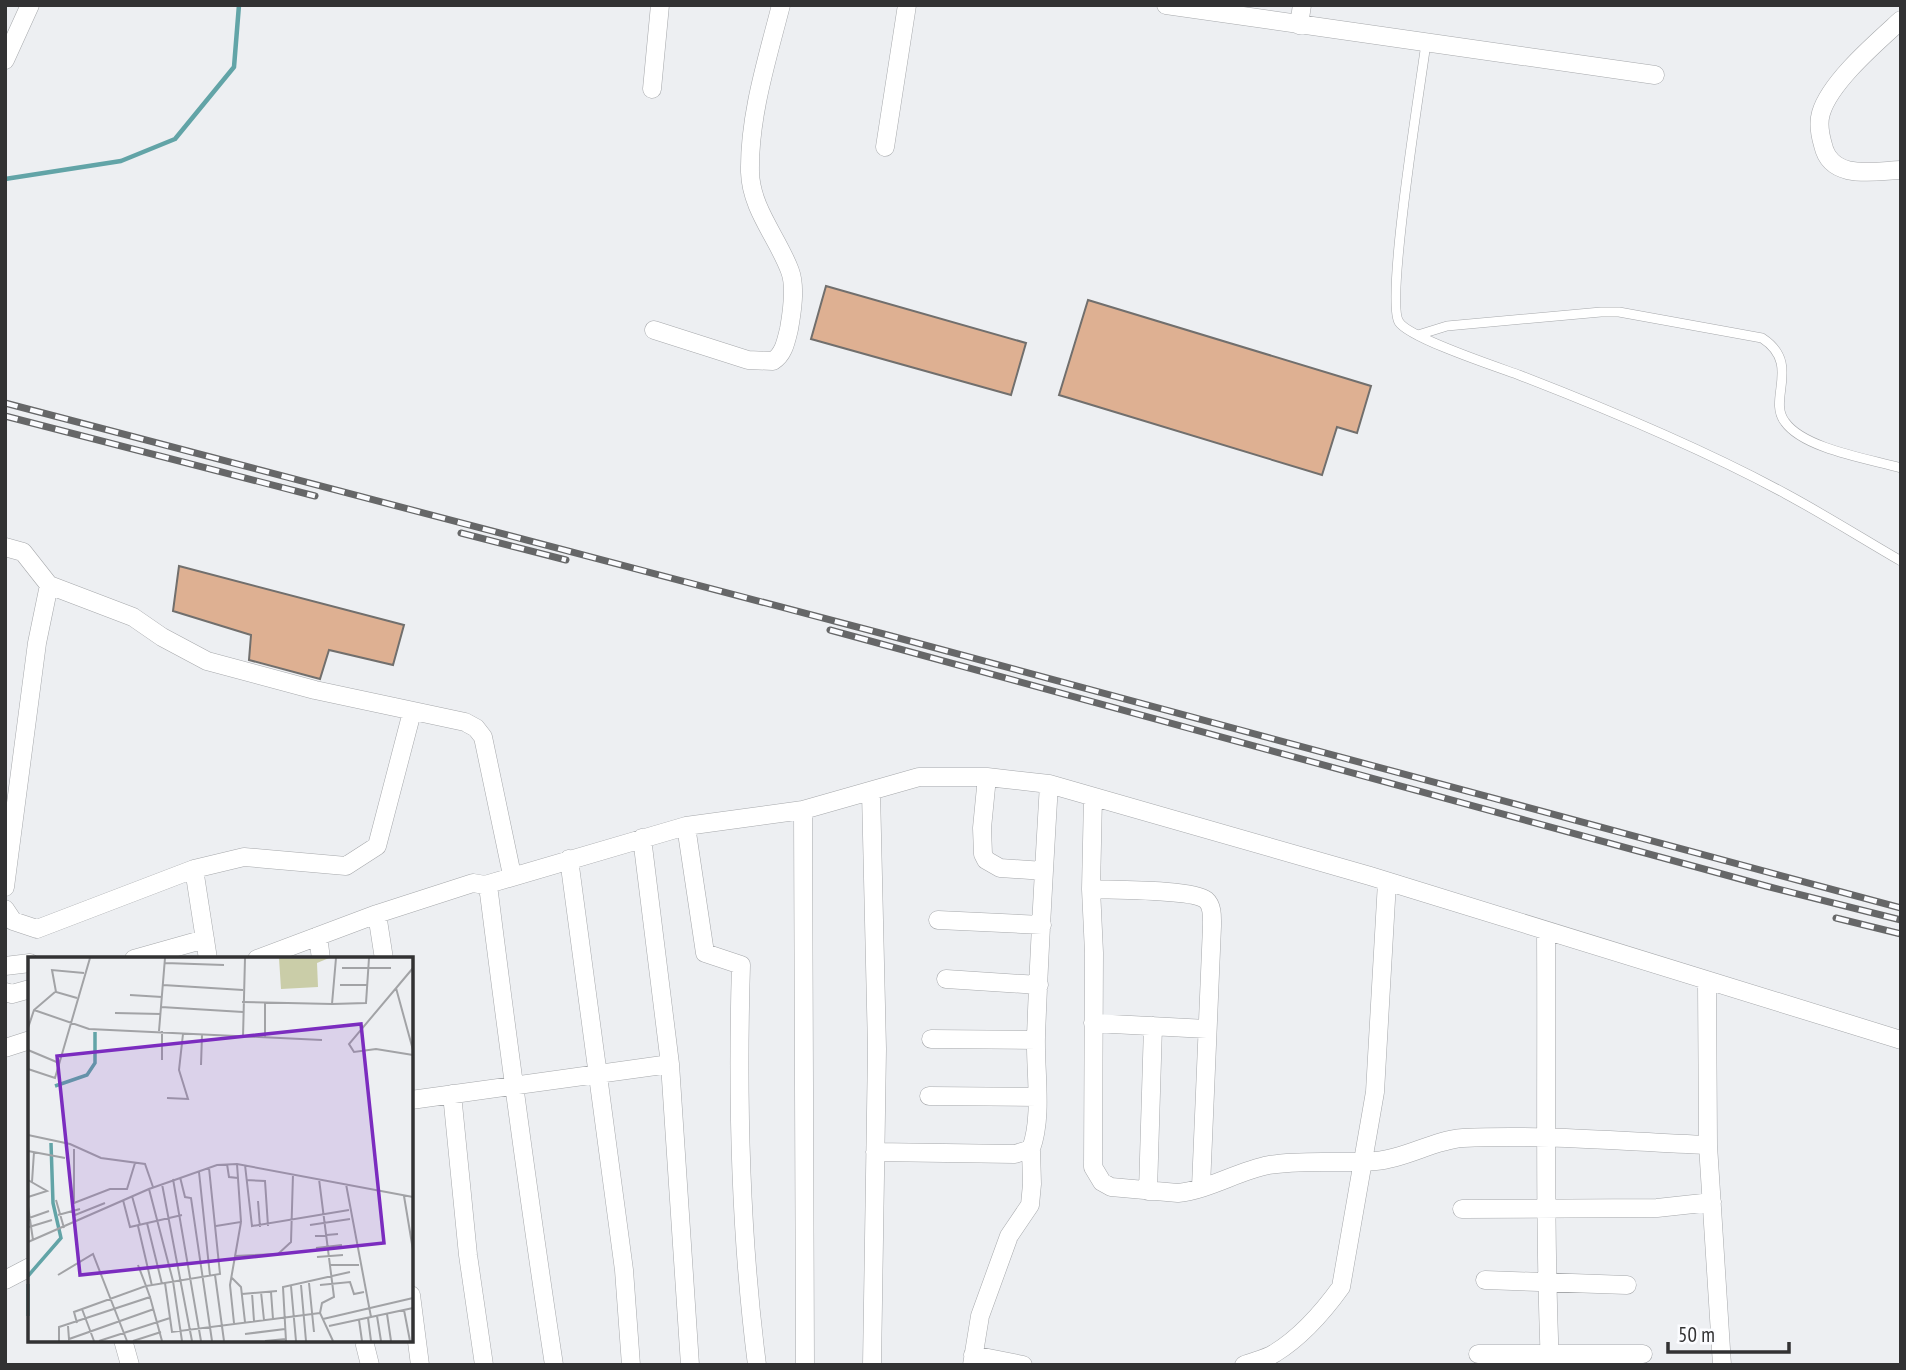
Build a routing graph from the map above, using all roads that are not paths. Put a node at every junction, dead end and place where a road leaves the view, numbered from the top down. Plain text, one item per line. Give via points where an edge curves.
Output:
1 (30, 5) edge
2 (660, 5) edge
3 (781, 5) edge
4 (906, 5) edge
5 (1166, 5) edge
6 (1302, 5) edge
7 (1901, 20) edge
8 (1299, 25) junction
9 (1426, 43) junction
10 (7, 50) edge
11 (1655, 75) dead end
12 (652, 89) dead end
13 (885, 147) dead end
14 (1901, 170) edge
15 (654, 330) dead end
16 (1418, 335) junction
17 (1901, 468) edge
18 (5, 547) edge
19 (1901, 561) edge
20 (50, 585) junction
21 (412, 712) junction
22 (987, 777) junction
23 (1049, 784) junction
24 (871, 792) junction
25 (1093, 797) junction
26 (803, 810) junction
27 (686, 825) junction
28 (642, 838) junction
29 (569, 859) junction
30 (194, 869) junction
31 (1044, 871) junction
32 (512, 875) junction
33 (1387, 882) junction
34 (485, 885) junction
35 (5, 887) edge
36 (1091, 889) junction
37 (5, 909) edge
38 (377, 914) junction
39 (938, 920) dead end
40 (1042, 925) junction
41 (1546, 931) junction
42 (318, 936) junction
43 (205, 939) junction
44 (141, 957) edge
45 (208, 957) edge
46 (262, 957) edge
47 (321, 957) edge
48 (384, 957) edge
49 (28, 963) edge
50 (5, 966) edge
51 (947, 979) dead end
52 (1707, 981) junction
53 (1038, 985) junction
54 (28, 990) edge
55 (5, 992) edge
56 (1093, 1023) junction
57 (1153, 1026) junction
58 (1207, 1029) junction
59 (931, 1039) dead end
60 (1036, 1040) junction
61 (1901, 1040) edge
62 (28, 1041) edge
63 (5, 1048) edge
64 (670, 1065) junction
65 (599, 1074) junction
66 (513, 1086) junction
67 (452, 1094) junction
68 (929, 1096) dead end
69 (1037, 1097) junction
70 (413, 1100) edge
71 (1548, 1139) junction
72 (1708, 1144) junction
73 (1031, 1149) junction
74 (875, 1152) junction
75 (1363, 1162) junction
76 (1201, 1187) junction
77 (1148, 1191) junction
78 (1712, 1202) junction
79 (1462, 1209) dead end
80 (1545, 1209) junction
81 (28, 1268) edge
82 (1485, 1280) dead end
83 (6, 1283) edge
84 (1546, 1283) junction
85 (1627, 1285) dead end
86 (413, 1311) edge
87 (124, 1342) edge
88 (365, 1345) dead end
89 (1478, 1354) dead end
90 (1643, 1354) dead end
91 (972, 1360) edge
92 (1550, 1360) edge
93 (130, 1365) edge
94 (370, 1365) edge
95 (420, 1365) edge
96 (484, 1365) edge
97 (554, 1365) edge
98 (631, 1365) edge
99 (690, 1365) edge
100 (757, 1365) edge
101 (805, 1365) edge
102 (872, 1365) edge
103 (1024, 1365) edge
104 (1244, 1365) edge
105 (1722, 1365) edge

1 - 10 street
2 - 12 street
3 - 15 street via 754,121 751,180 791,272 792,312 783,351 773,361 748,360
4 - 13 street
5 - 8 street
6 - 8 street
7 - 14 street via 1828,97 1820,115 1824,151 1841,169
8 - 9 street
9 - 11 street
9 - 16 lane via 1395,296 1397,319
16 - 17 lane via 1447,326 1619,312 1762,338 1780,355 1783,421 1824,446
16 - 19 lane via 1693,449 1785,494
18 - 20 street via 23,552
20 - 21 street via 133,617 207,661
20 - 35 street via 37,643
21 - 30 street via 377,846 346,866 244,857
21 - 32 street via 465,722 483,737
22 - 23 street
22 - 24 street via 919,777
22 - 31 street via 982,828 986,860 1000,868
23 - 25 street
23 - 31 street
24 - 26 street
24 - 74 street
25 - 33 street
25 - 36 street
26 - 27 street
26 - 101 street
27 - 28 street
27 - 100 street via 705,953 741,965 738,1071
28 - 29 street
28 - 64 street
29 - 32 street
29 - 65 street
30 - 37 street via 37,929 13,921
30 - 43 street
31 - 40 street
32 - 34 street
33 - 41 street
33 - 75 street via 1375,1092
34 - 38 street via 473,883
34 - 66 street
36 - 56 street
36 - 58 street via 1187,894 1206,900 1212,916
38 - 42 street
38 - 48 street
39 - 40 street
40 - 53 street
41 - 52 street
41 - 71 street
42 - 46 street
42 - 47 street
43 - 44 street
43 - 45 street
49 - 50 street
51 - 53 street
52 - 61 street
52 - 72 street
53 - 60 street
54 - 55 street
56 - 57 street
56 - 77 street via 1093,1167 1101,1182 1111,1187
57 - 58 street
57 - 77 street
58 - 76 street
59 - 60 street
60 - 69 street
62 - 63 street
64 - 65 street
64 - 99 street
65 - 66 street
65 - 98 street
66 - 67 street
66 - 97 street
67 - 70 street
67 - 96 street
68 - 69 street
69 - 73 street
71 - 72 street
71 - 75 street via 1462,1138 1395,1159
71 - 80 street
72 - 78 street
73 - 74 street via 1014,1154
73 - 91 street via 1030,1205 1009,1236 980,1316
74 - 102 street
75 - 76 street via 1268,1165
75 - 104 street via 1341,1287 1301,1333 1273,1354
76 - 77 street via 1178,1193
78 - 80 street via 1657,1208
78 - 105 street
79 - 80 street
80 - 84 street
81 - 83 street
82 - 84 street
84 - 85 street
84 - 92 street
86 - 95 street
87 - 93 street
88 - 94 street
89 - 92 street
90 - 92 street
91 - 103 street

